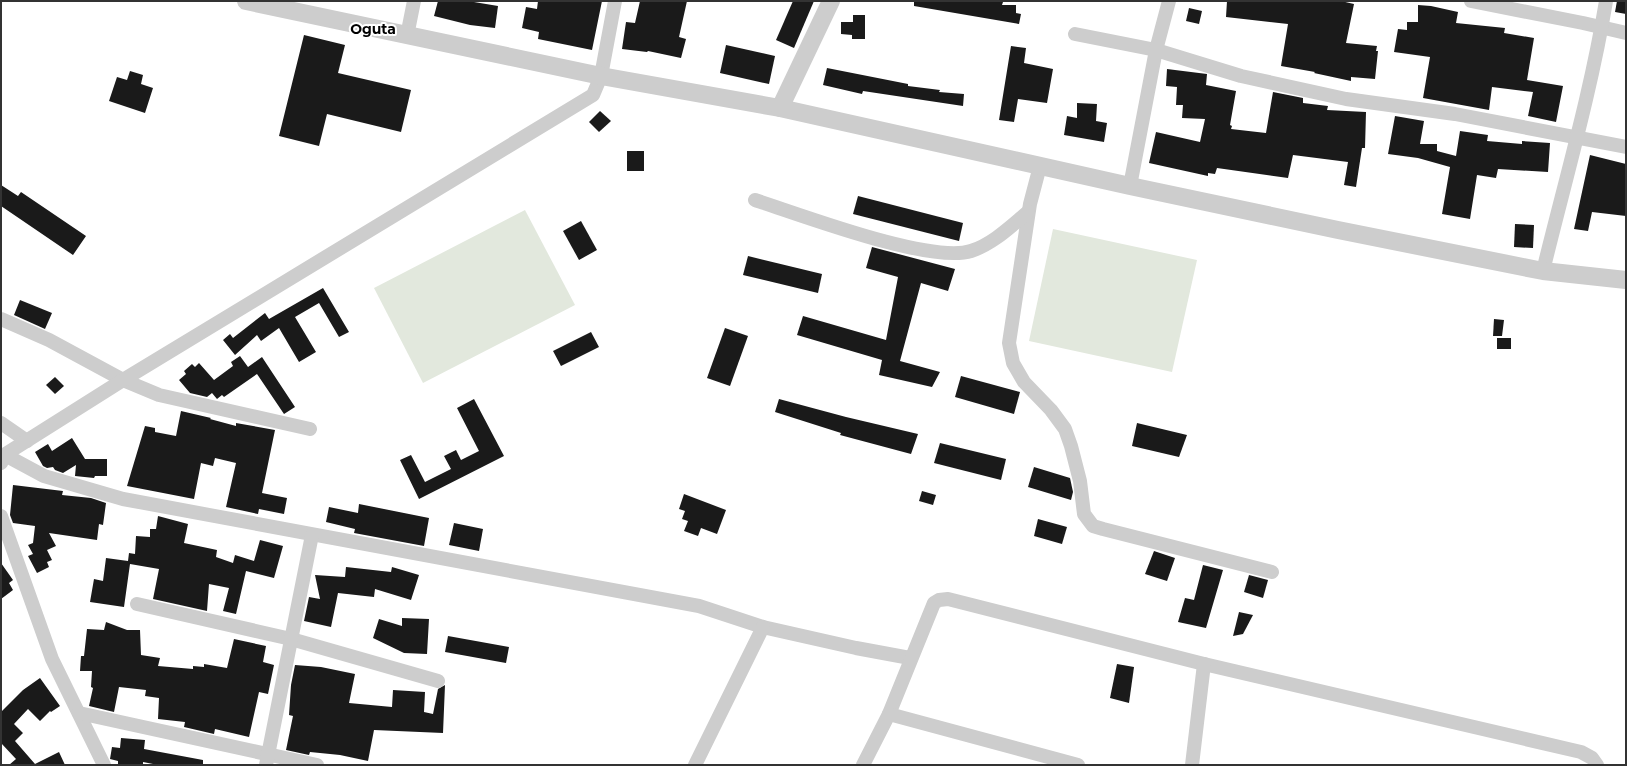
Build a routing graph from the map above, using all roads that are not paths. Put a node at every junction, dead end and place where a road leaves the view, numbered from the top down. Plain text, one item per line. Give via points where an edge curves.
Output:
1 (246, 1) edge
2 (414, 1) edge
3 (615, 1) edge
4 (831, 1) edge
5 (1169, 1) edge
6 (1471, 1) edge
7 (1606, 1) edge
8 (1601, 28) junction
9 (1626, 33) edge
10 (1075, 34) dead end
11 (407, 36) junction
12 (1156, 50) junction
13 (600, 76) junction
14 (780, 108) junction
15 (1576, 138) junction
16 (1626, 148) edge
17 (1040, 166) junction
18 (1130, 186) junction
19 (755, 200) dead end
20 (1028, 212) junction
21 (1543, 271) junction
22 (1626, 280) edge
23 (1, 319) edge
24 (124, 380) junction
25 (1, 423) edge
26 (310, 429) dead end
27 (27, 441) junction
28 (2, 458) edge
29 (1, 516) edge
30 (312, 535) junction
31 (1272, 572) dead end
32 (137, 604) dead end
33 (763, 627) junction
34 (291, 639) junction
35 (910, 658) junction
36 (1204, 664) junction
37 (438, 682) dead end
38 (79, 713) junction
39 (889, 714) junction
40 (267, 760) edge
41 (104, 765) edge
42 (317, 765) edge
43 (695, 765) edge
44 (863, 765) edge
45 (1078, 765) edge
46 (1192, 765) edge
47 (1596, 765) edge

1 - 11 street
2 - 11 street
3 - 13 street
4 - 14 street
5 - 12 street
6 - 8 street
7 - 8 street
8 - 9 street
8 - 15 street
10 - 12 street
11 - 13 street
12 - 15 street via 1241,76 1346,99 1455,114
12 - 18 street
13 - 14 street
13 - 24 street via 593,95
14 - 17 street
15 - 16 street
15 - 21 street
17 - 18 street
17 - 20 street
18 - 21 street
19 - 20 street via 876,238 948,254 970,251 998,237
20 - 31 street via 1008,343 1013,363 1024,382 1065,429 1080,481 1084,514 1088,520 1093,526 1103,529
21 - 22 street
23 - 24 street via 50,340
24 - 26 street via 159,395
24 - 27 street
25 - 27 street
27 - 28 street
28 - 30 street via 44,476 123,500
29 - 38 street via 52,659
30 - 33 street via 699,606
30 - 34 street
32 - 34 street
33 - 35 street
33 - 43 street
34 - 37 street
34 - 40 street
35 - 36 street via 934,603 948,599
35 - 39 street
36 - 46 street
36 - 47 street via 1581,752 1592,758
38 - 40 street
38 - 41 street
39 - 44 street
39 - 45 street
40 - 42 street

